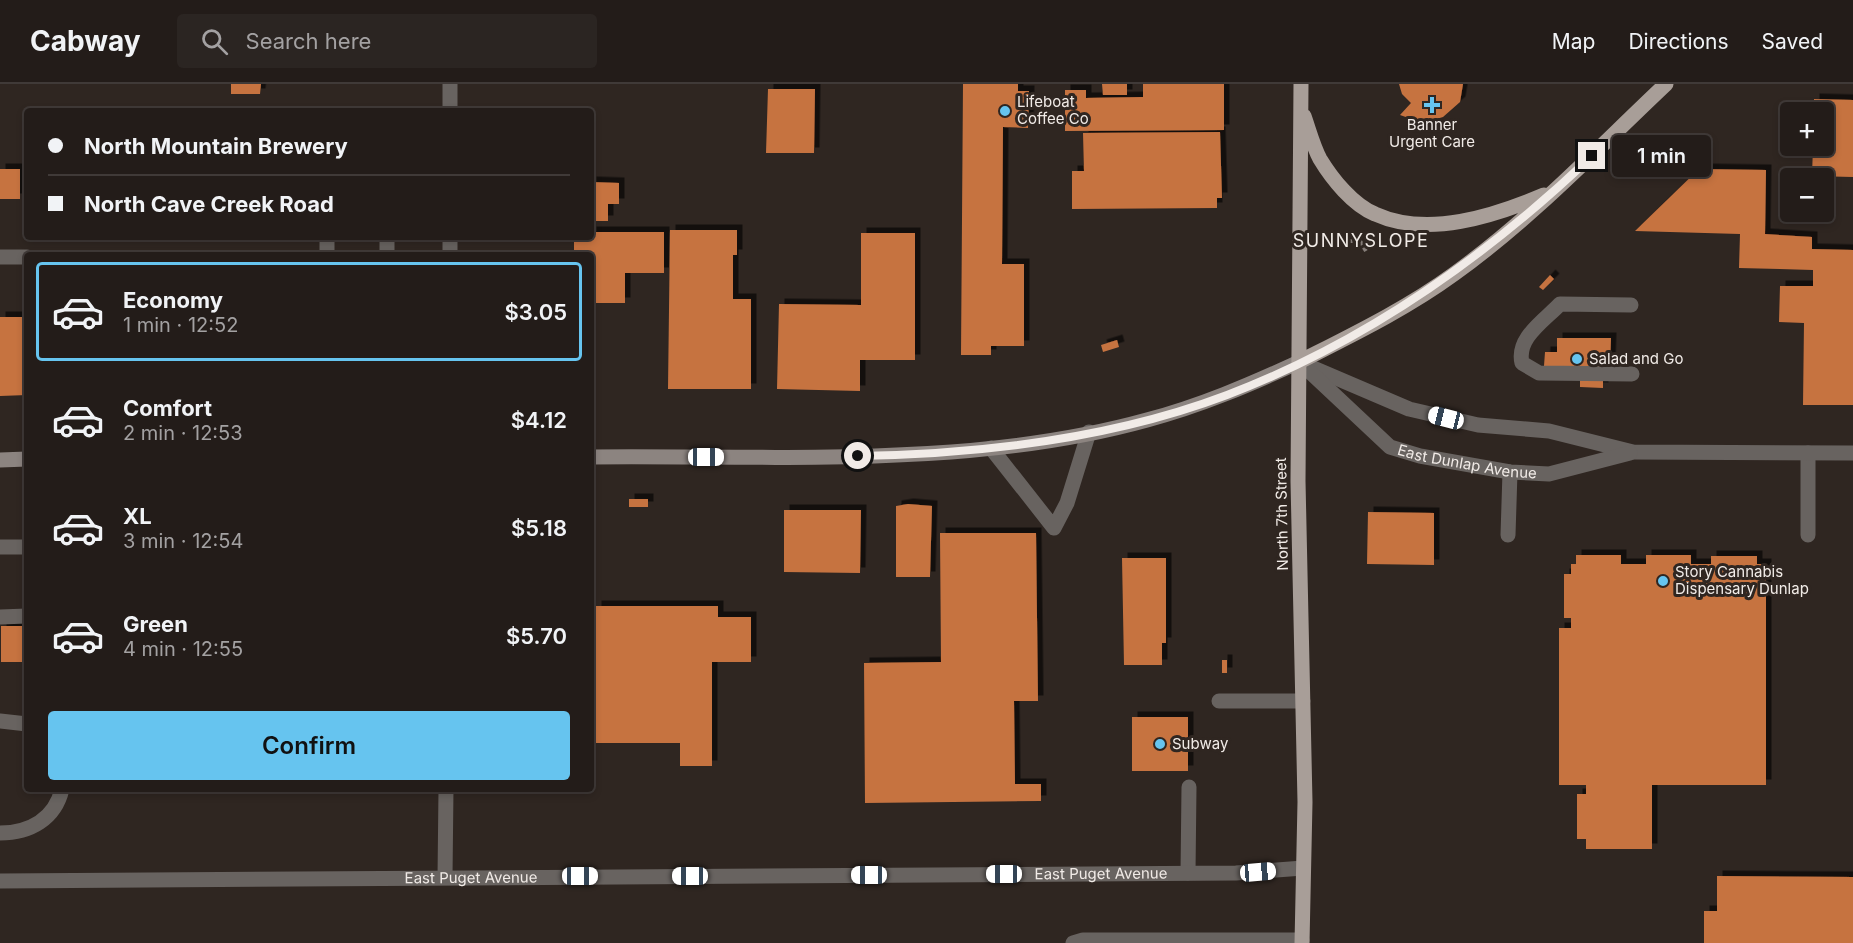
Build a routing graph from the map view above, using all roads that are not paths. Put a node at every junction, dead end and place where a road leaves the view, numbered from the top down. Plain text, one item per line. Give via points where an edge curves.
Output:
1 (450, 84) edge
2 (1301, 84) edge
3 (1666, 84) edge
4 (1300, 105) junction
5 (450, 108) edge
6 (1558, 189) junction
7 (0, 257) edge
8 (24, 257) edge
9 (1631, 305) dead end
10 (1299, 362) junction
11 (1632, 374) dead end
12 (1089, 432) junction
13 (991, 448) junction
14 (1633, 452) junction
15 (1808, 453) junction
16 (1853, 453) edge
17 (594, 458) edge
18 (0, 459) edge
19 (24, 459) edge
20 (1510, 472) junction
21 (1508, 536) dead end
22 (1808, 536) dead end
23 (0, 547) edge
24 (24, 547) edge
25 (24, 616) edge
26 (0, 617) edge
27 (1219, 701) dead end
28 (1303, 701) junction
29 (0, 721) edge
30 (24, 724) edge
31 (1189, 787) dead end
32 (61, 792) edge
33 (446, 792) edge
34 (0, 833) edge
35 (1303, 868) junction
36 (1188, 873) junction
37 (445, 877) junction
38 (0, 881) edge
39 (1302, 942) edge
40 (1073, 943) edge

1 - 5 street
2 - 4 main road, North 7th Street
3 - 6 main road
4 - 6 main road via 1319,158 1343,190 1374,214 1410,224 1466,220 1512,209
4 - 10 main road, North 7th Street
6 - 10 main road via 1454,274 1394,313
7 - 8 street
9 - 11 street via 1560,304 1526,338 1520,355 1522,363 1539,373
10 - 12 main road via 1227,395 1146,421
10 - 14 street, East Dunlap Avenue via 1409,409 1478,425 1549,431
10 - 20 street, East Dunlap Avenue via 1390,447 1453,464
10 - 28 main road, North 7th Street
12 - 13 main road
12 - 13 street via 1067,503 1054,528
13 - 17 main road via 881,455
14 - 15 street, East Dunlap Avenue
14 - 20 street, East Dunlap Avenue via 1548,474
15 - 16 street, East Dunlap Avenue
15 - 22 street
18 - 19 main road
20 - 21 street
23 - 24 street
25 - 26 street
27 - 28 street
28 - 35 main road, North 7th Street
29 - 30 street
31 - 36 street
32 - 34 street via 58,806 34,828
33 - 37 street
35 - 36 street, East Puget Avenue
35 - 39 main road, North 7th Street
36 - 37 street, East Puget Avenue
37 - 38 street, East Puget Avenue
39 - 40 street via 1083,939

